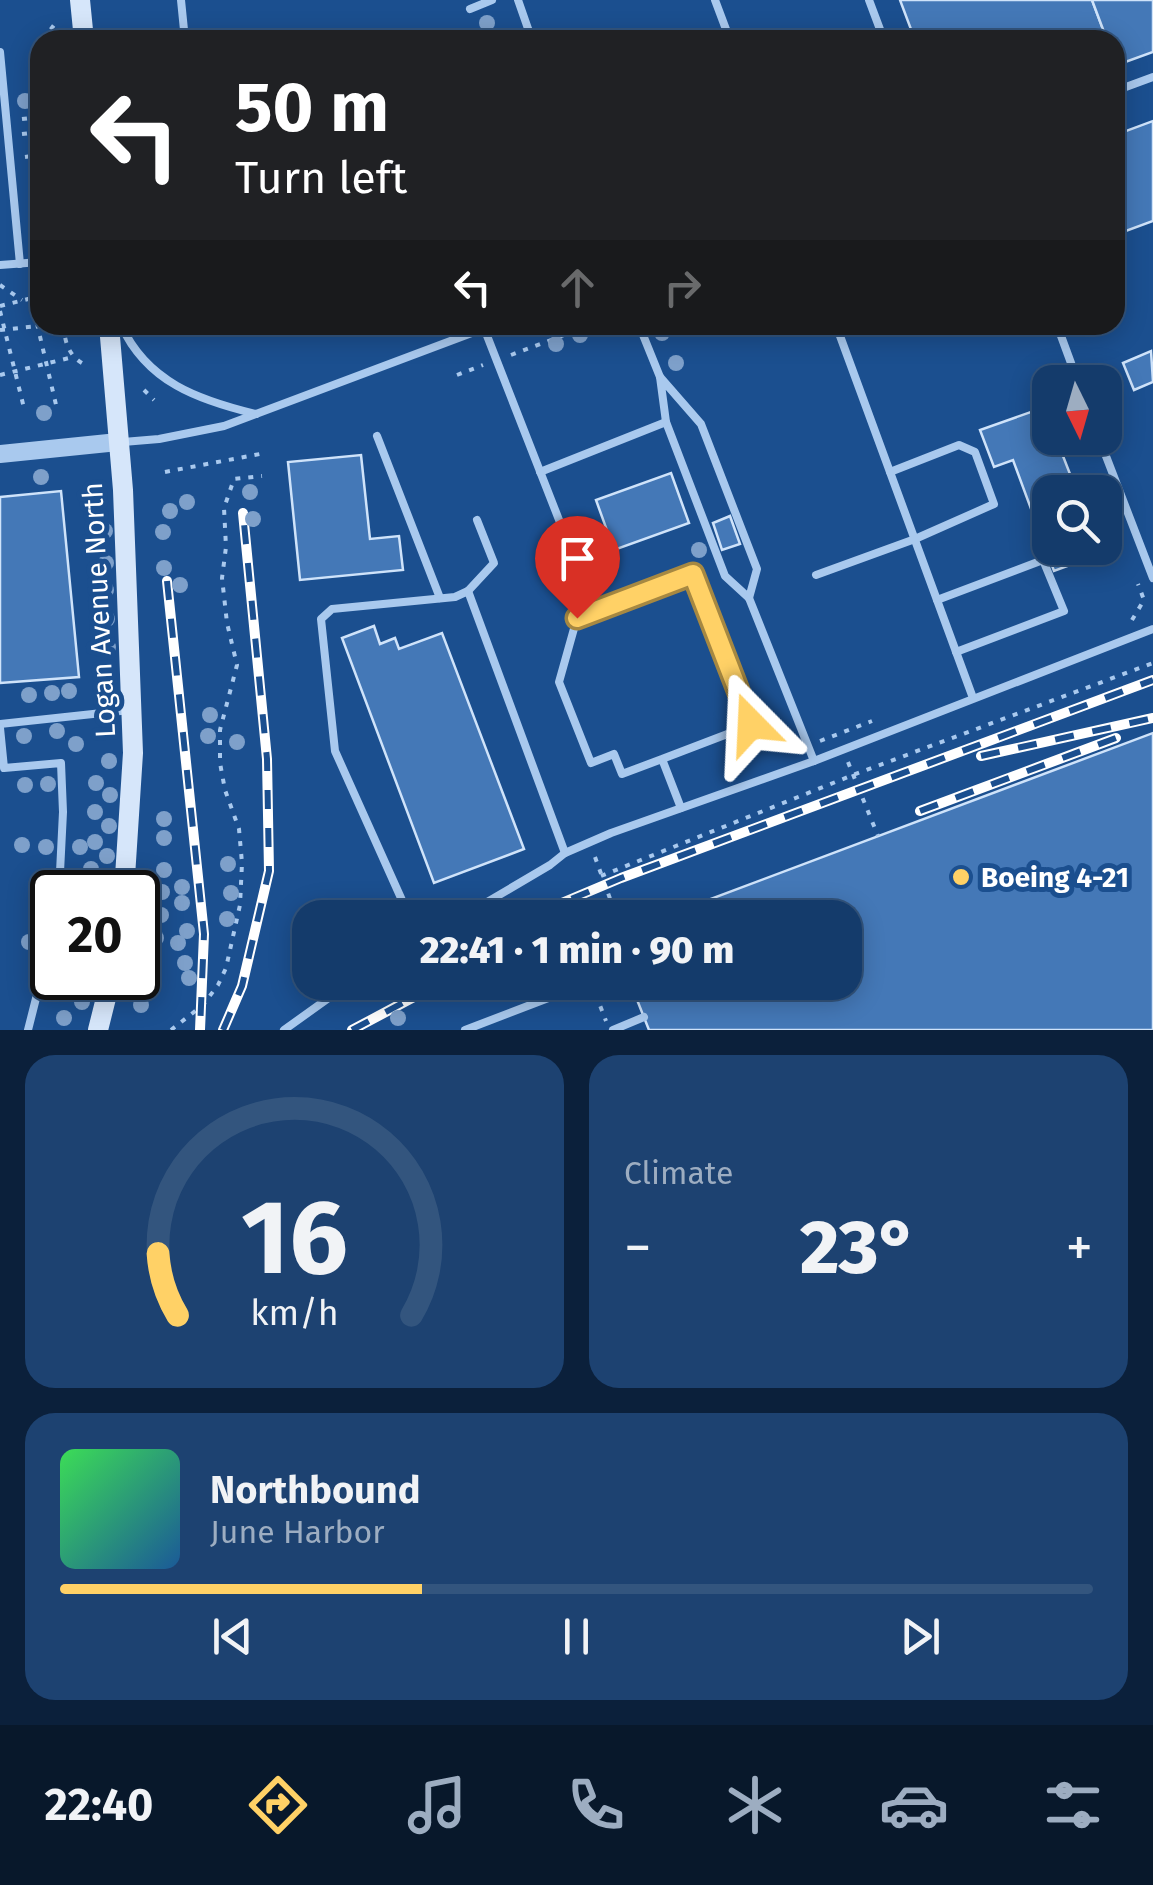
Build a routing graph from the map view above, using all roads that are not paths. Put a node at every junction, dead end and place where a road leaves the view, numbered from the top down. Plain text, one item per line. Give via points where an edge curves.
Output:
1 (80, 0) edge
2 (181, 0) edge
3 (492, 0) edge
4 (518, 0) edge
5 (715, 0) edge
6 (869, 0) edge
7 (470, 9) dead end
8 (83, 30) edge
9 (183, 30) edge
10 (528, 30) edge
11 (726, 30) edge
12 (880, 30) edge
13 (0, 52) edge
14 (1153, 77) edge
15 (1125, 87) edge
16 (2, 108) edge
17 (30, 263) edge
18 (20, 264) junction
19 (0, 265) edge
20 (110, 335) edge
21 (127, 335) edge
22 (467, 335) edge
23 (490, 335) edge
24 (643, 335) edge
25 (840, 335) edge
26 (1060, 335) edge
27 (1071, 365) edge
28 (660, 377) junction
29 (256, 414) junction
30 (666, 422) junction
31 (377, 436) dead end
32 (118, 442) junction
33 (0, 454) edge
34 (1106, 455) edge
35 (540, 472) junction
36 (890, 472) junction
37 (477, 520) dead end
38 (915, 538) junction
39 (579, 571) dead end
40 (816, 575) dead end
41 (1153, 578) edge
42 (468, 592) junction
43 (440, 598) junction
44 (749, 598) junction
45 (937, 600) junction
46 (1153, 630) edge
47 (956, 652) junction
48 (973, 698) junction
49 (132, 710) junction
50 (0, 726) edge
51 (662, 758) junction
52 (814, 761) junction
53 (682, 808) junction
54 (565, 852) junction
55 (59, 870) edge
56 (126, 870) edge
57 (402, 900) edge
58 (491, 900) edge
59 (36, 1000) edge
60 (106, 1000) edge
61 (326, 1000) edge
62 (543, 1000) edge
63 (644, 1018) dead end
64 (28, 1030) edge
65 (98, 1030) edge
66 (284, 1030) edge
67 (465, 1030) edge
68 (611, 1030) edge

1 - 8 main road
2 - 9 lane
3 - 7 lane
4 - 10 lane
5 - 11 lane
6 - 12 lane
13 - 16 lane
14 - 15 lane
16 - 18 lane
17 - 18 lane
18 - 19 lane
20 - 32 main road, Logan Avenue North
21 - 29 lane via 162,379 214,404
22 - 29 lane
23 - 35 lane
24 - 28 lane
25 - 36 lane
26 - 27 lane
28 - 30 lane
28 - 44 lane via 701,424 756,569
29 - 32 lane via 196,433
30 - 35 lane
30 - 44 lane via 725,576
31 - 43 lane
32 - 33 street
32 - 49 main road, Logan Avenue North
34 - 41 lane
35 - 39 lane
36 - 38 lane
36 - 38 lane via 959,445 975,452 994,500
37 - 42 lane via 494,563
38 - 40 lane
38 - 45 lane
42 - 43 lane
42 - 54 lane
43 - 57 lane via 332,609 322,619 335,752
44 - 52 lane
45 - 47 lane
45 - 47 lane via 1043,560 1064,611
46 - 48 lane
47 - 48 lane
48 - 52 lane
49 - 50 lane
49 - 56 main road, Logan Avenue North
50 - 55 lane via 4,768 61,764
51 - 51 lane via 622,774 614,754 590,763 559,682 577,618 693,574 751,724
51 - 53 lane
52 - 53 lane
53 - 54 lane
54 - 58 lane
59 - 64 lane
60 - 65 main road
61 - 66 lane
62 - 67 lane
63 - 68 lane

